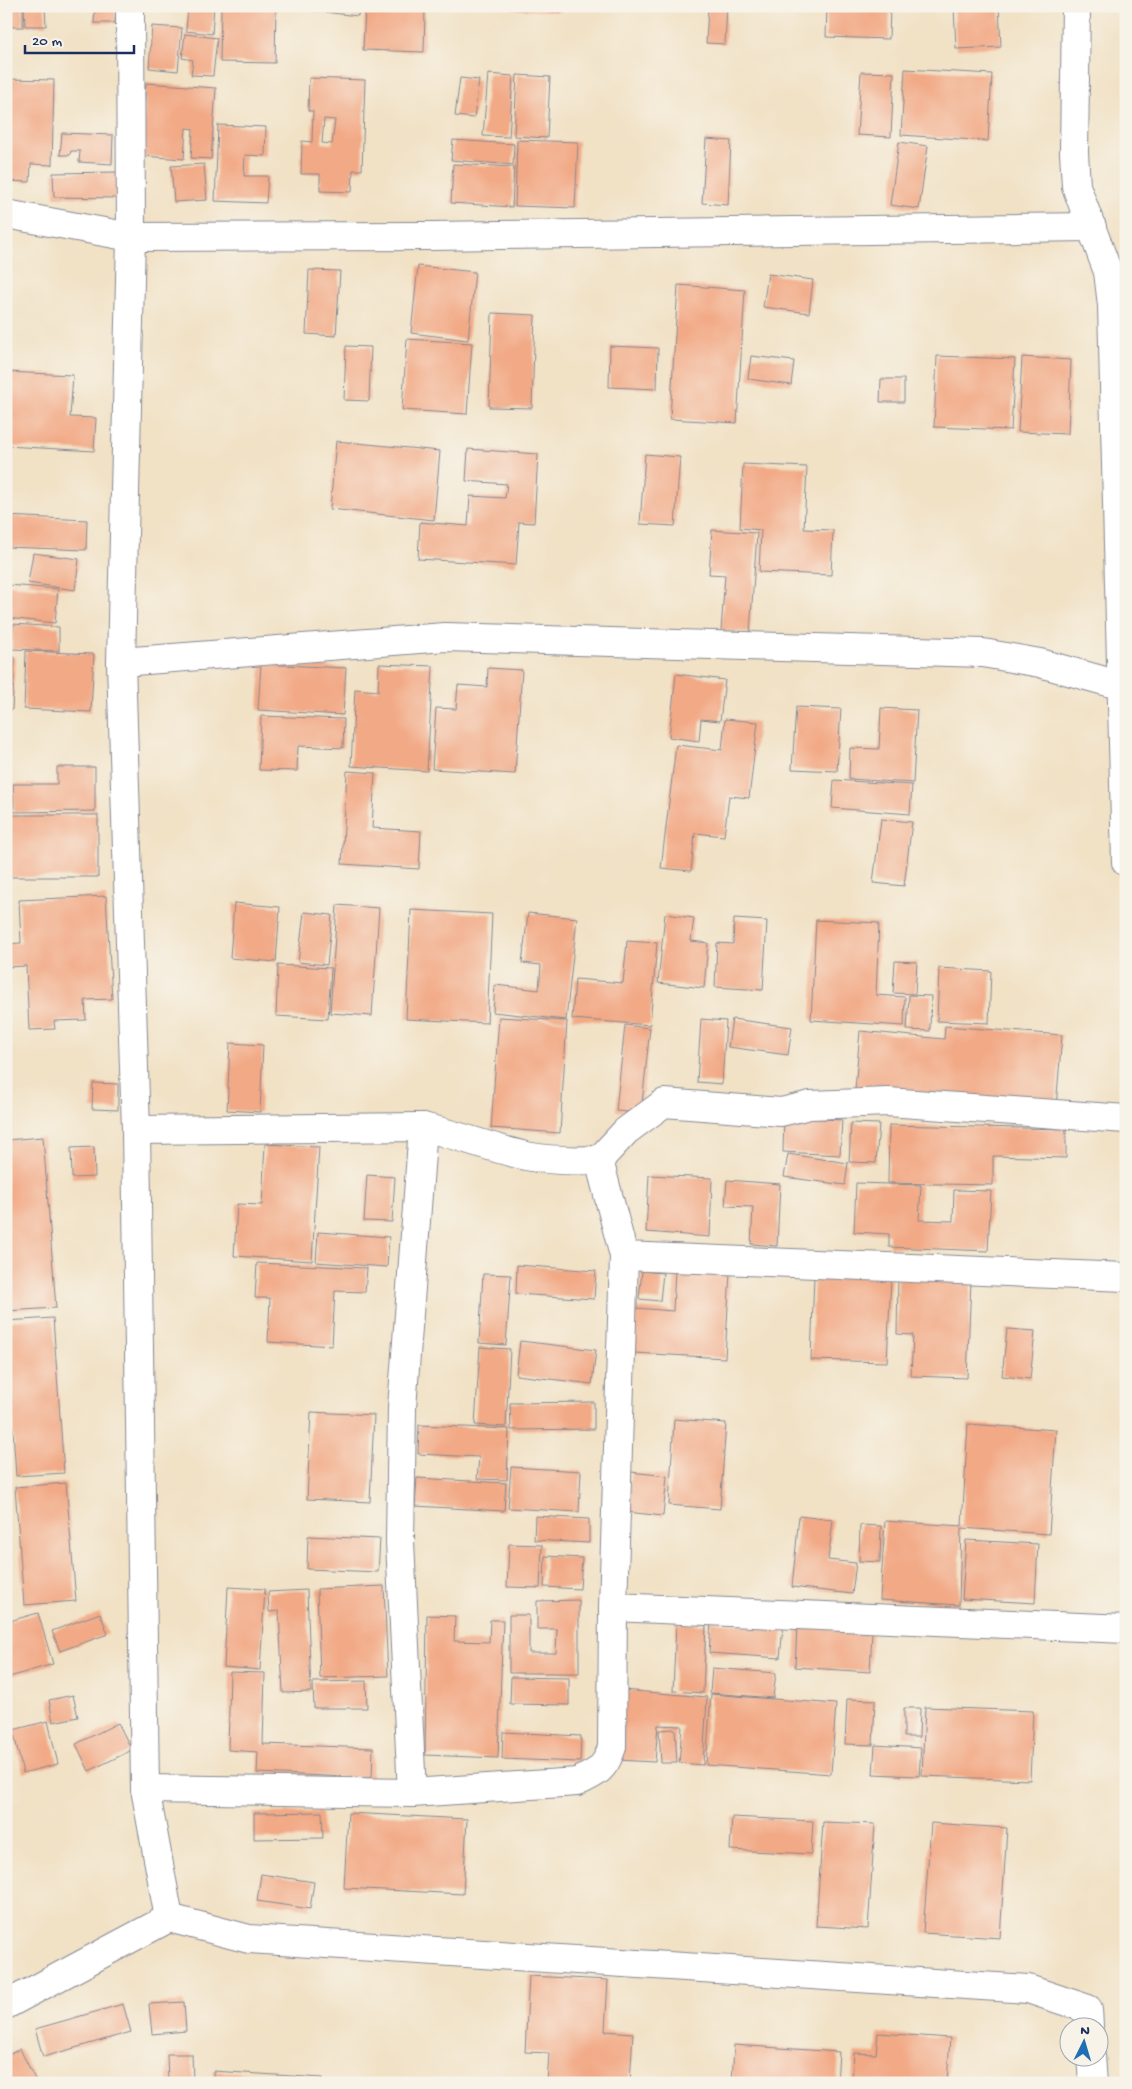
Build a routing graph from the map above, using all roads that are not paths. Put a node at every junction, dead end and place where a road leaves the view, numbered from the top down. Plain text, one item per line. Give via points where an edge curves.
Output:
1 (130, 6) edge
2 (1076, 6) edge
3 (6, 214) edge
4 (1092, 227) junction
5 (130, 237) junction
6 (121, 662) junction
7 (1124, 687) edge
8 (1126, 862) edge
9 (1126, 1119) edge
10 (423, 1127) junction
11 (136, 1130) junction
12 (599, 1160) junction
13 (624, 1256) junction
14 (1126, 1277) edge
15 (613, 1607) junction
16 (1126, 1629) edge
17 (145, 1789) junction
18 (412, 1794) junction
19 (169, 1918) junction
20 (6, 2005) edge
21 (1088, 2016) edge
22 (1092, 2066) edge
23 (1093, 2083) edge

1 - 5 street
2 - 4 street via 1076,186
3 - 5 street
4 - 5 street
4 - 7 street via 1108,272 1112,305
5 - 6 street
6 - 7 street via 445,638 822,647 983,653 1040,663
6 - 11 street
7 - 8 street
9 - 12 street via 888,1102 810,1105 781,1112 664,1103 626,1131
10 - 11 street
10 - 12 street via 527,1156 571,1161
10 - 18 street via 402,1408 400,1541
11 - 17 street
12 - 13 street
13 - 14 street
13 - 15 street
15 - 16 street
15 - 18 street via 612,1747 608,1762 596,1773 577,1782
17 - 18 street
17 - 19 street
19 - 20 street
19 - 21 street via 249,1939 1028,1990 1088,2009
22 - 23 street

